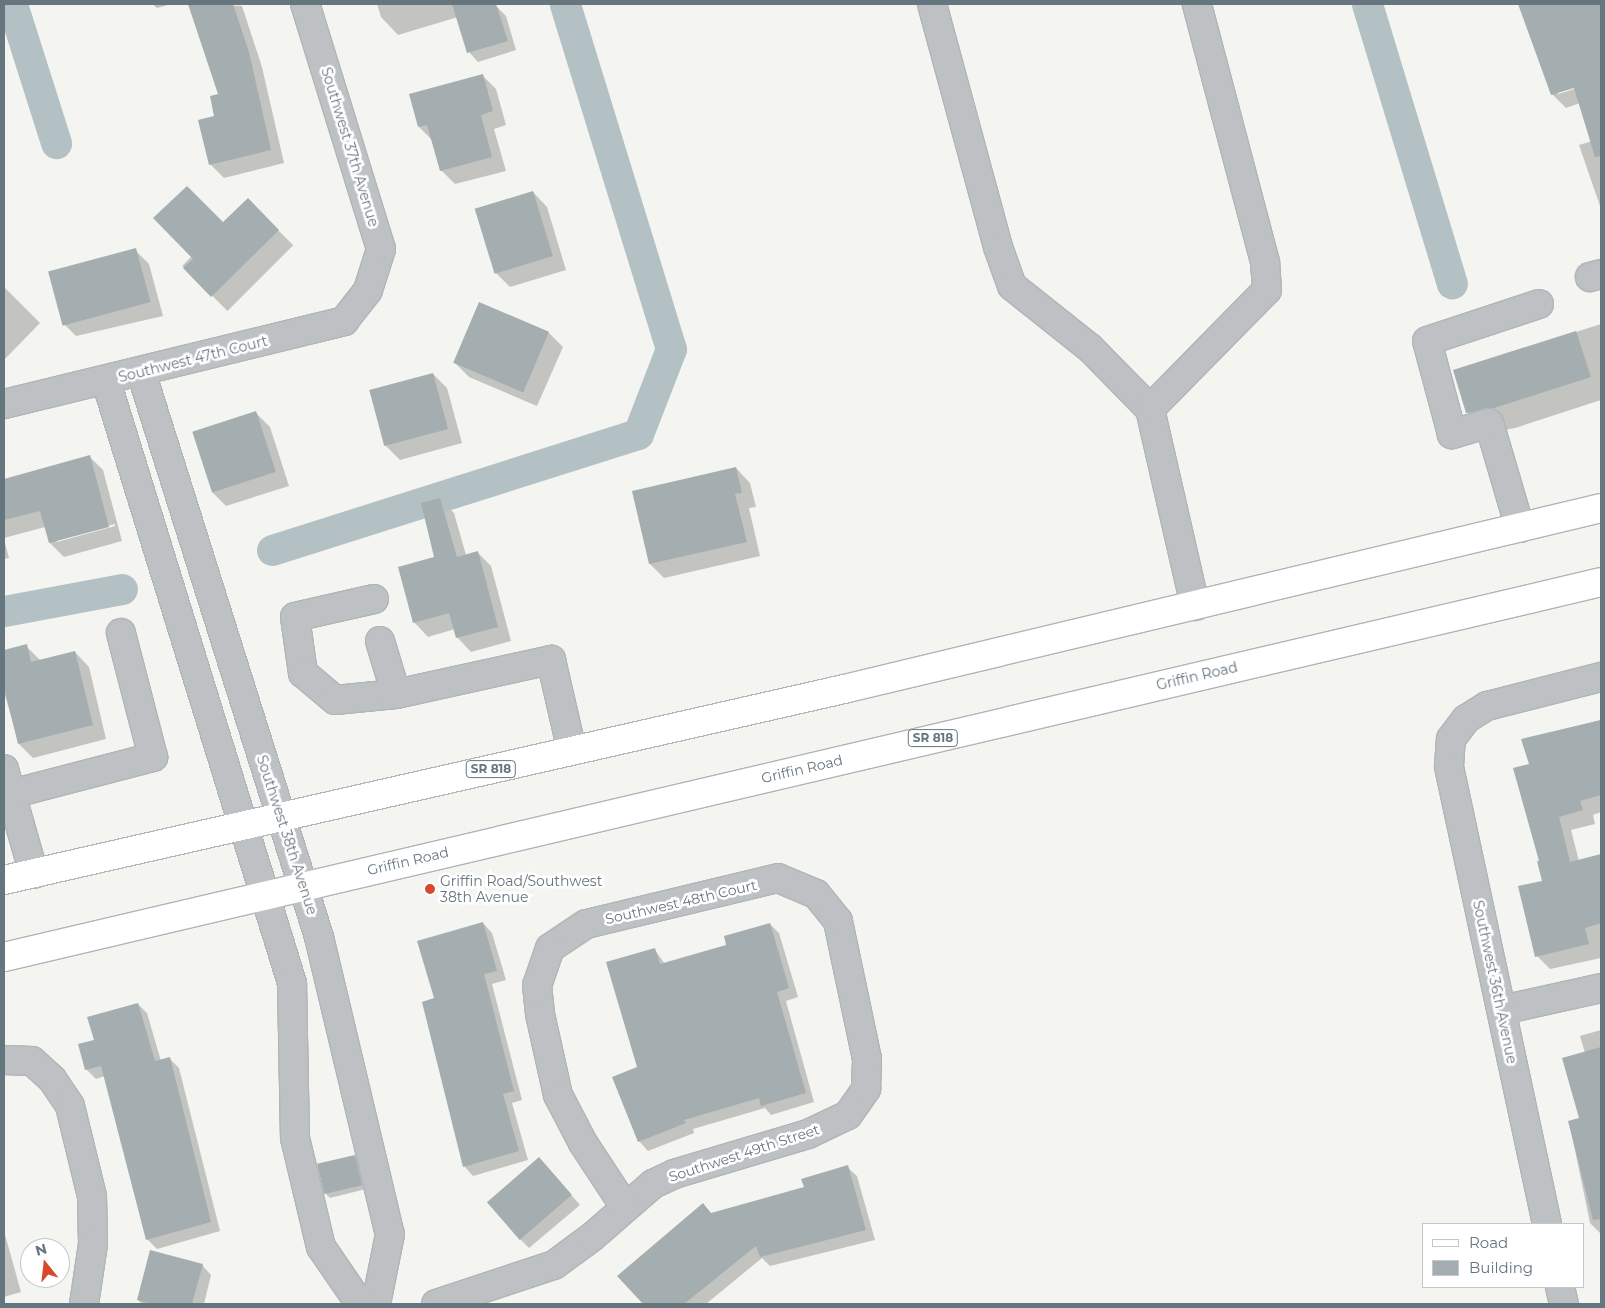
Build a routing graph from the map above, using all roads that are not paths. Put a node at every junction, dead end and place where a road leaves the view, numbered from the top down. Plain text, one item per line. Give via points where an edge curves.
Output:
1 (305, 4) edge
2 (932, 4) edge
3 (1197, 4) edge
4 (368, 290) joint
5 (1539, 304) dead end
6 (141, 372) junction
7 (106, 381) junction
8 (4, 404) edge
9 (1150, 409) junction
10 (1601, 508) edge
11 (1520, 528) junction
12 (1601, 582) edge
13 (374, 599) dead end
14 (1195, 606) junction
15 (120, 633) dead end
16 (380, 641) dead end
17 (1601, 677) edge
18 (396, 694) junction
19 (572, 751) junction
20 (7, 782) edge
21 (281, 817) junction
22 (245, 826) junction
23 (34, 874) junction
24 (4, 880) edge
25 (303, 886) junction
26 (816, 894) joint
27 (266, 895) junction
28 (4, 957) edge
29 (1601, 988) edge
30 (1502, 1010) junction
31 (4, 1060) edge
32 (625, 1207) junction
33 (1547, 1223) edge
34 (1560, 1288) edge
35 (84, 1304) edge
36 (360, 1304) edge
37 (376, 1304) edge
38 (436, 1304) edge
39 (1564, 1304) edge

1 - 4 street, Southwest 37th Avenue via 381,249
2 - 9 street via 998,247 1012,286 1090,348
3 - 9 street via 1265,262 1266,290
4 - 6 street, Southwest 47th Court via 344,321
5 - 11 street via 1427,341 1452,434 1490,423
6 - 7 street, Southwest 47th Court
6 - 21 street, Southwest 38th Avenue
7 - 8 street, Southwest 47th Court
7 - 22 street
9 - 14 street
10 - 11 main road, SR 818
11 - 14 main road, SR 818
12 - 25 main road, Griffin Road / SR 818
13 - 18 street via 295,617 303,673 335,700
14 - 19 main road, SR 818
15 - 20 street via 153,757
16 - 18 street
17 - 30 street, Southwest 36th Avenue via 1487,706 1466,719 1451,739 1449,766
18 - 19 street via 551,660
19 - 21 main road, SR 818
20 - 23 street
21 - 22 main road, SR 818
21 - 25 street, Southwest 38th Avenue
22 - 23 main road, SR 818
22 - 27 street
23 - 24 main road, SR 818
25 - 27 main road, Griffin Road / SR 818
25 - 37 street, Southwest 38th Avenue via 319,937 390,1234
26 - 32 street, Southwest 49th Street via 838,921 867,1059 866,1089 848,1115 808,1134 674,1174 653,1184
26 - 32 street, Southwest 48th Court via 778,878 586,924 550,948 537,985 540,1014 558,1094 583,1143
27 - 28 main road, Griffin Road / SR 818
27 - 36 street via 292,983 295,1138 321,1247
29 - 30 street
30 - 33 street, Southwest 36th Avenue
31 - 35 street via 32,1060 52,1080 70,1106 92,1196 93,1244
32 - 38 street, Southwest 49th Street via 554,1265
34 - 39 street

